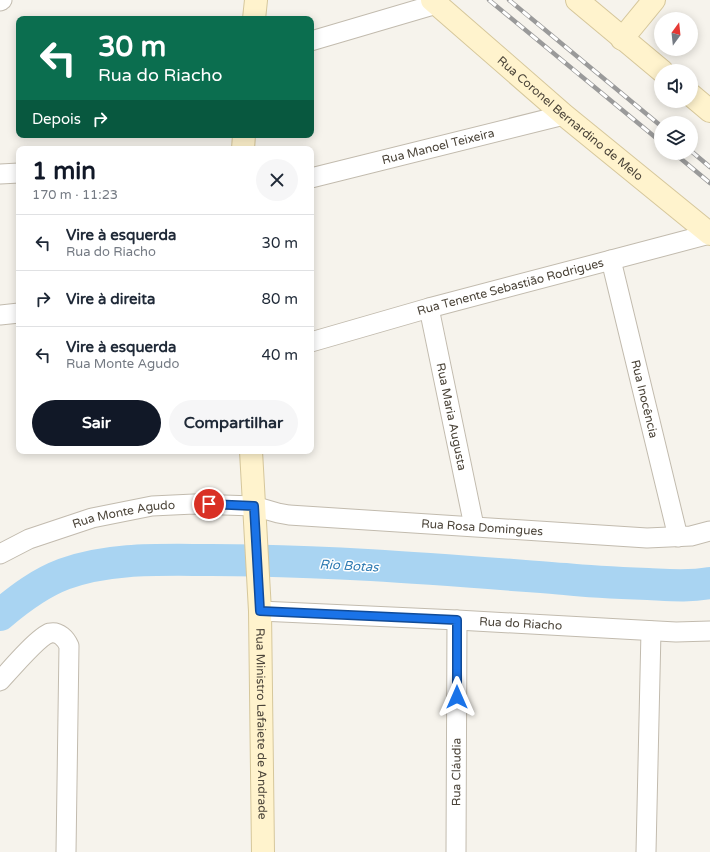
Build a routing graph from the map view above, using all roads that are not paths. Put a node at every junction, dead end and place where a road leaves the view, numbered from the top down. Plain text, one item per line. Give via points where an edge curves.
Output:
1 (256, 0) edge
2 (577, 0) edge
3 (654, 0) edge
4 (434, 2) edge
5 (254, 16) edge
6 (622, 39) junction
7 (314, 40) edge
8 (654, 65) edge
9 (698, 101) edge
10 (710, 111) edge
11 (564, 114) junction
12 (16, 173) edge
13 (0, 174) edge
14 (314, 177) edge
15 (710, 234) edge
16 (611, 260) junction
17 (429, 308) junction
18 (0, 314) edge
19 (16, 314) edge
20 (314, 341) edge
21 (251, 454) edge
22 (254, 506) junction
23 (474, 526) junction
24 (710, 531) edge
25 (678, 537) junction
26 (0, 554) edge
27 (260, 611) junction
28 (457, 620) junction
29 (651, 631) junction
30 (710, 631) edge
31 (0, 681) edge
32 (66, 852) edge
33 (263, 852) edge
34 (456, 852) edge
35 (646, 852) edge

1 - 5 main road
2 - 6 main road
3 - 6 main road
4 - 7 street
4 - 11 main road, Rua Coronel Bernardino de Melo
6 - 8 main road
9 - 10 main road
11 - 14 street, Rua Manoel Teixeira
11 - 15 main road, Rua Coronel Bernardino de Melo
12 - 13 street
15 - 16 street, Rua Tenente Sebastião Rodrigues
16 - 17 street, Rua Tenente Sebastião Rodrigues
16 - 25 street, Rua Inocência
17 - 20 street, Rua Tenente Sebastião Rodrigues
17 - 23 street, Rua Maria Augusta
18 - 19 street
21 - 22 main road, Rua Ministro Lafaiete de Andrade
22 - 23 street, Rua Rosa Domingues via 289,515
22 - 26 street, Rua Monte Agudo via 152,506 92,518 36,536
22 - 27 main road, Rua Ministro Lafaiete de Andrade
23 - 25 street, Rua Rosa Domingues via 647,538
24 - 25 street, Rua Rosa Domingues
27 - 28 street, Rua do Riacho
27 - 33 main road, Rua Ministro Lafaiete de Andrade
28 - 29 street, Rua do Riacho
28 - 34 street, Rua Cláudia
29 - 30 street, Rua do Riacho
29 - 35 street
31 - 32 street via 47,635 61,635 67,641 69,646

